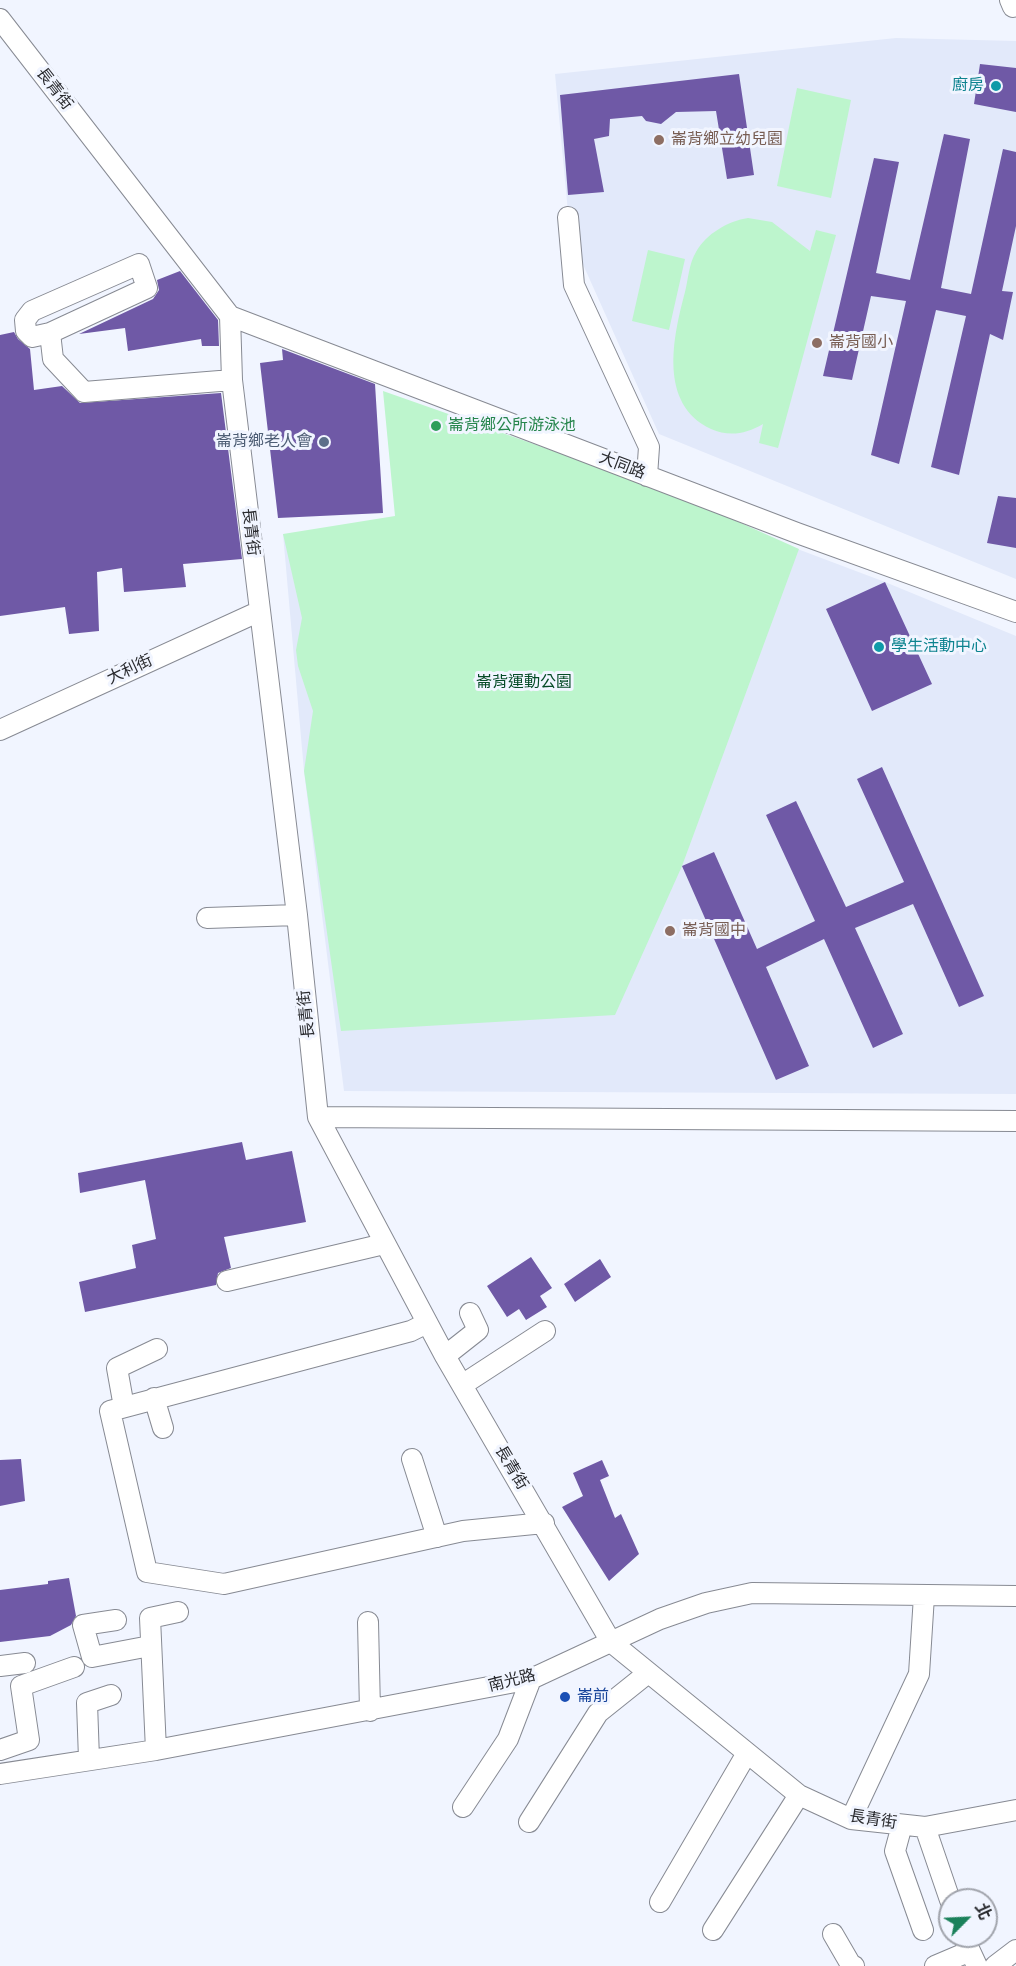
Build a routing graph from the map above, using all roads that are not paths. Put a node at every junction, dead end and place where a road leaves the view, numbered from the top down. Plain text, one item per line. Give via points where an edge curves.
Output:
1 (1010, 0) edge
2 (1016, 6) edge
3 (0, 19) edge
4 (8, 44) edge
5 (568, 217) dead end
6 (230, 316) junction
7 (50, 333) junction
8 (232, 380) junction
9 (646, 476) junction
10 (260, 611) junction
11 (1016, 612) edge
12 (0, 730) edge
13 (297, 915) junction
14 (207, 918) dead end
15 (318, 1117) junction
16 (1016, 1121) edge
17 (384, 1244) junction
18 (227, 1281) dead end
19 (470, 1313) dead end
20 (427, 1323) junction
21 (545, 1331) dead end
22 (157, 1349) dead end
23 (445, 1356) junction
24 (462, 1385) junction
25 (154, 1398) junction
26 (124, 1407) junction
27 (163, 1428) dead end
28 (412, 1459) dead end
29 (544, 1523) junction
30 (437, 1537) junction
31 (924, 1596) junction
32 (1016, 1596) edge
33 (178, 1612) dead end
34 (116, 1620) dead end
35 (368, 1622) dead end
36 (611, 1642) junction
37 (150, 1646) junction
38 (25, 1663) dead end
39 (0, 1666) edge
40 (74, 1667) dead end
41 (648, 1673) junction
42 (531, 1679) junction
43 (111, 1695) dead end
44 (370, 1712) junction
45 (0, 1750) edge
46 (156, 1750) junction
47 (747, 1753) junction
48 (89, 1759) junction
49 (0, 1773) edge
50 (799, 1795) junction
51 (463, 1807) dead end
52 (1016, 1810) edge
53 (851, 1819) junction
54 (529, 1822) dead end
55 (902, 1825) junction
56 (925, 1827) junction
57 (946, 1888) edge
58 (660, 1902) dead end
59 (713, 1930) dead end
60 (923, 1930) dead end
61 (833, 1934) dead end
62 (1016, 1950) edge
63 (969, 1951) edge
64 (854, 1966) edge
65 (935, 1966) edge
66 (995, 1966) edge

1 - 2 street
3 - 4 street, 長青街
4 - 6 street, 長青街
5 - 9 street via 574,285 649,447
6 - 8 street, 長青街
6 - 9 street, 大同路
7 - 7 street via 147,288 139,264 32,311 25,320 26,331 32,337
7 - 8 street via 53,359 84,392
8 - 10 street, 長青街
9 - 11 street, 大同路
10 - 12 street, 大利街
10 - 13 street, 長青街
13 - 14 street
13 - 15 street, 長青街
15 - 16 street
15 - 17 street, 長青街
17 - 18 street
17 - 20 street, 長青街
19 - 23 street via 478,1330
20 - 23 street, 長青街
20 - 25 street via 411,1331
21 - 24 street
22 - 26 street via 117,1368
23 - 24 street, 長青街
24 - 29 street, 長青街
25 - 26 street
25 - 27 street
26 - 30 street via 110,1411 147,1572 224,1584
28 - 30 street
29 - 30 street
29 - 36 street, 長青街
31 - 32 street, 南光路
31 - 36 street, 南光路 via 752,1593 660,1618
31 - 53 street via 919,1674
33 - 37 street via 150,1618
34 - 37 street via 83,1625 92,1658
35 - 44 street
36 - 41 street, 長青街
36 - 42 street, 南光路
37 - 46 street
38 - 39 street
40 - 45 street via 21,1686 29,1740
41 - 47 street, 長青街
41 - 54 street via 598,1713
42 - 44 street, 南光路
42 - 51 street via 508,1740
43 - 48 street via 87,1703
44 - 46 street, 南光路
46 - 48 street, 南光路
47 - 50 street, 長青街
47 - 58 street
48 - 49 street, 南光路
50 - 53 street, 長青街
50 - 59 street
52 - 56 street, 長青街
53 - 55 street, 長青街
55 - 56 street, 長青街
55 - 60 street via 895,1851
56 - 57 street
61 - 64 street
62 - 66 street
63 - 65 street

